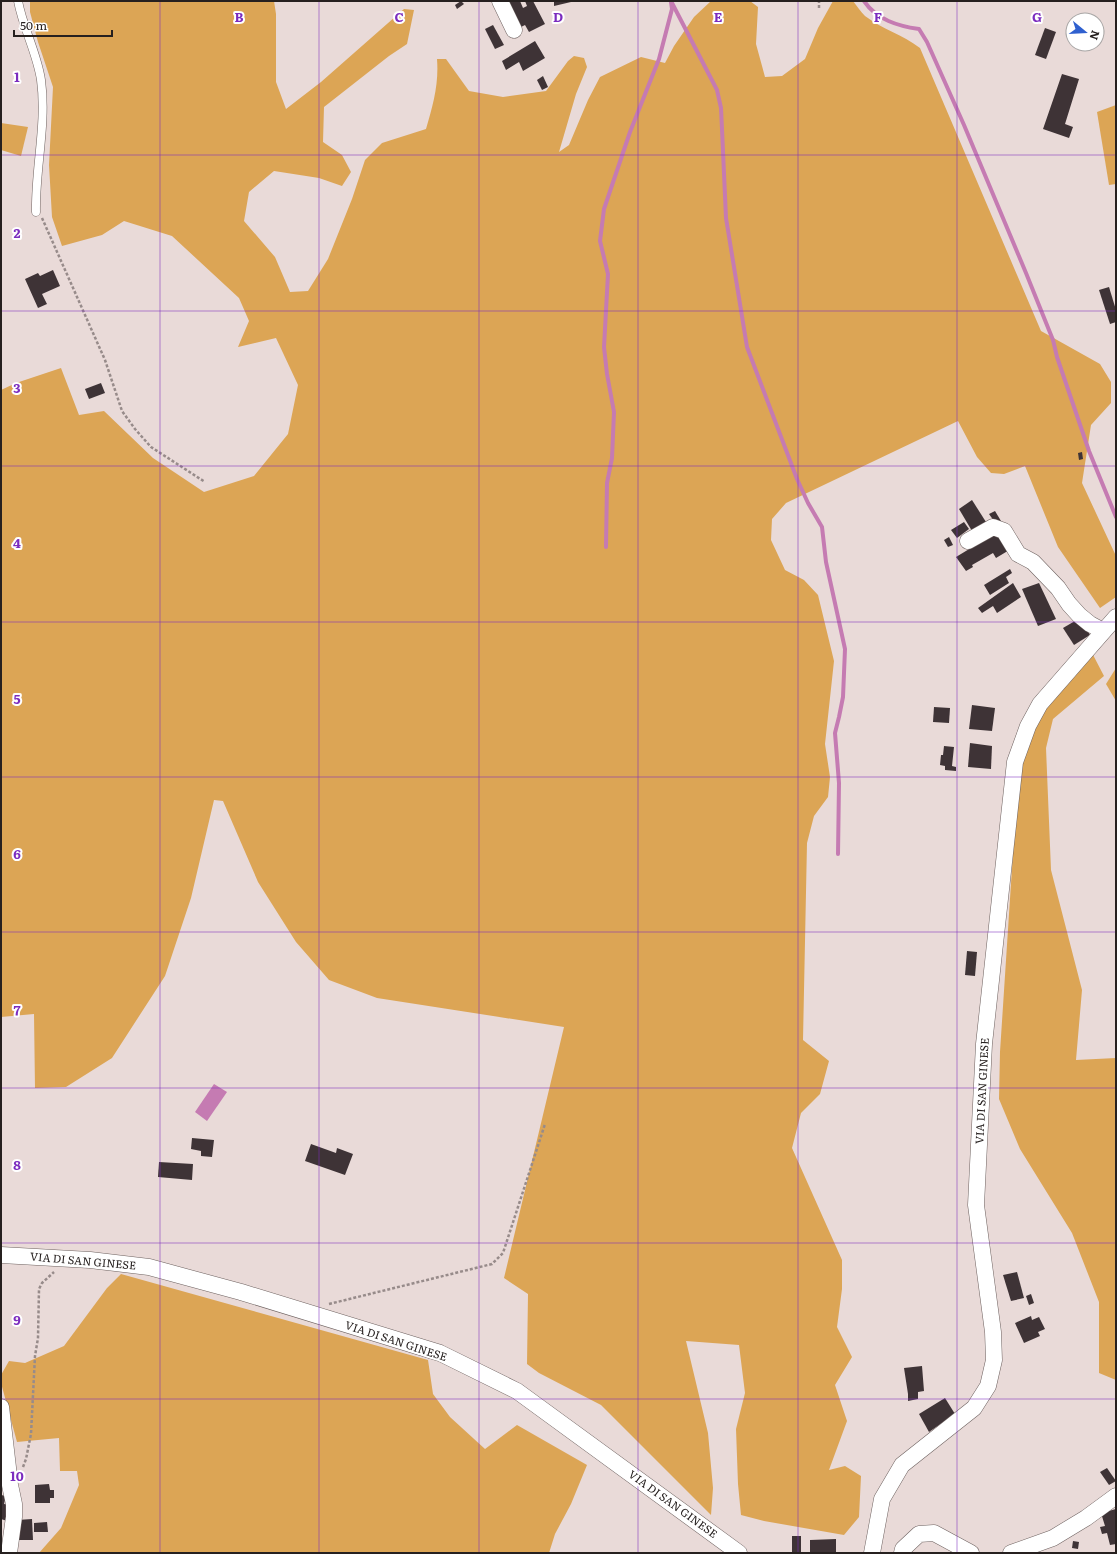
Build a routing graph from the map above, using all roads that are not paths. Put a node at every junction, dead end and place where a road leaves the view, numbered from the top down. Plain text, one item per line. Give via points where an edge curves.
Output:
1 (18, 1) edge
2 (500, 1) edge
3 (514, 30) dead end
4 (36, 212) road end
5 (968, 541) dead end
6 (1116, 617) edge
7 (1103, 631) junction
8 (1, 1255) edge
9 (1, 1407) edge
10 (1116, 1495) edge
11 (9, 1553) edge
12 (739, 1553) edge
13 (872, 1553) edge
14 (902, 1553) edge
15 (971, 1553) edge
16 (1012, 1553) edge

1 - 4 lane via 21,18 42,81
2 - 3 street
5 - 7 street via 993,527 1004,530 1018,554 1033,562 1049,578 1079,615
6 - 7 street, VIA DI SAN GINESE
7 - 13 street, VIA DI SAN GINESE via 1040,704 1028,726 1015,762 984,1044 976,1205 993,1332 994,1360 988,1386 974,1408 902,1465 882,1499
8 - 12 street, VIA DI SAN GINESE via 90,1260 149,1267 241,1292 440,1353 517,1391
9 - 11 street via 14,1504
10 - 16 street via 1086,1518 1053,1538
14 - 15 street via 919,1534 934,1533

